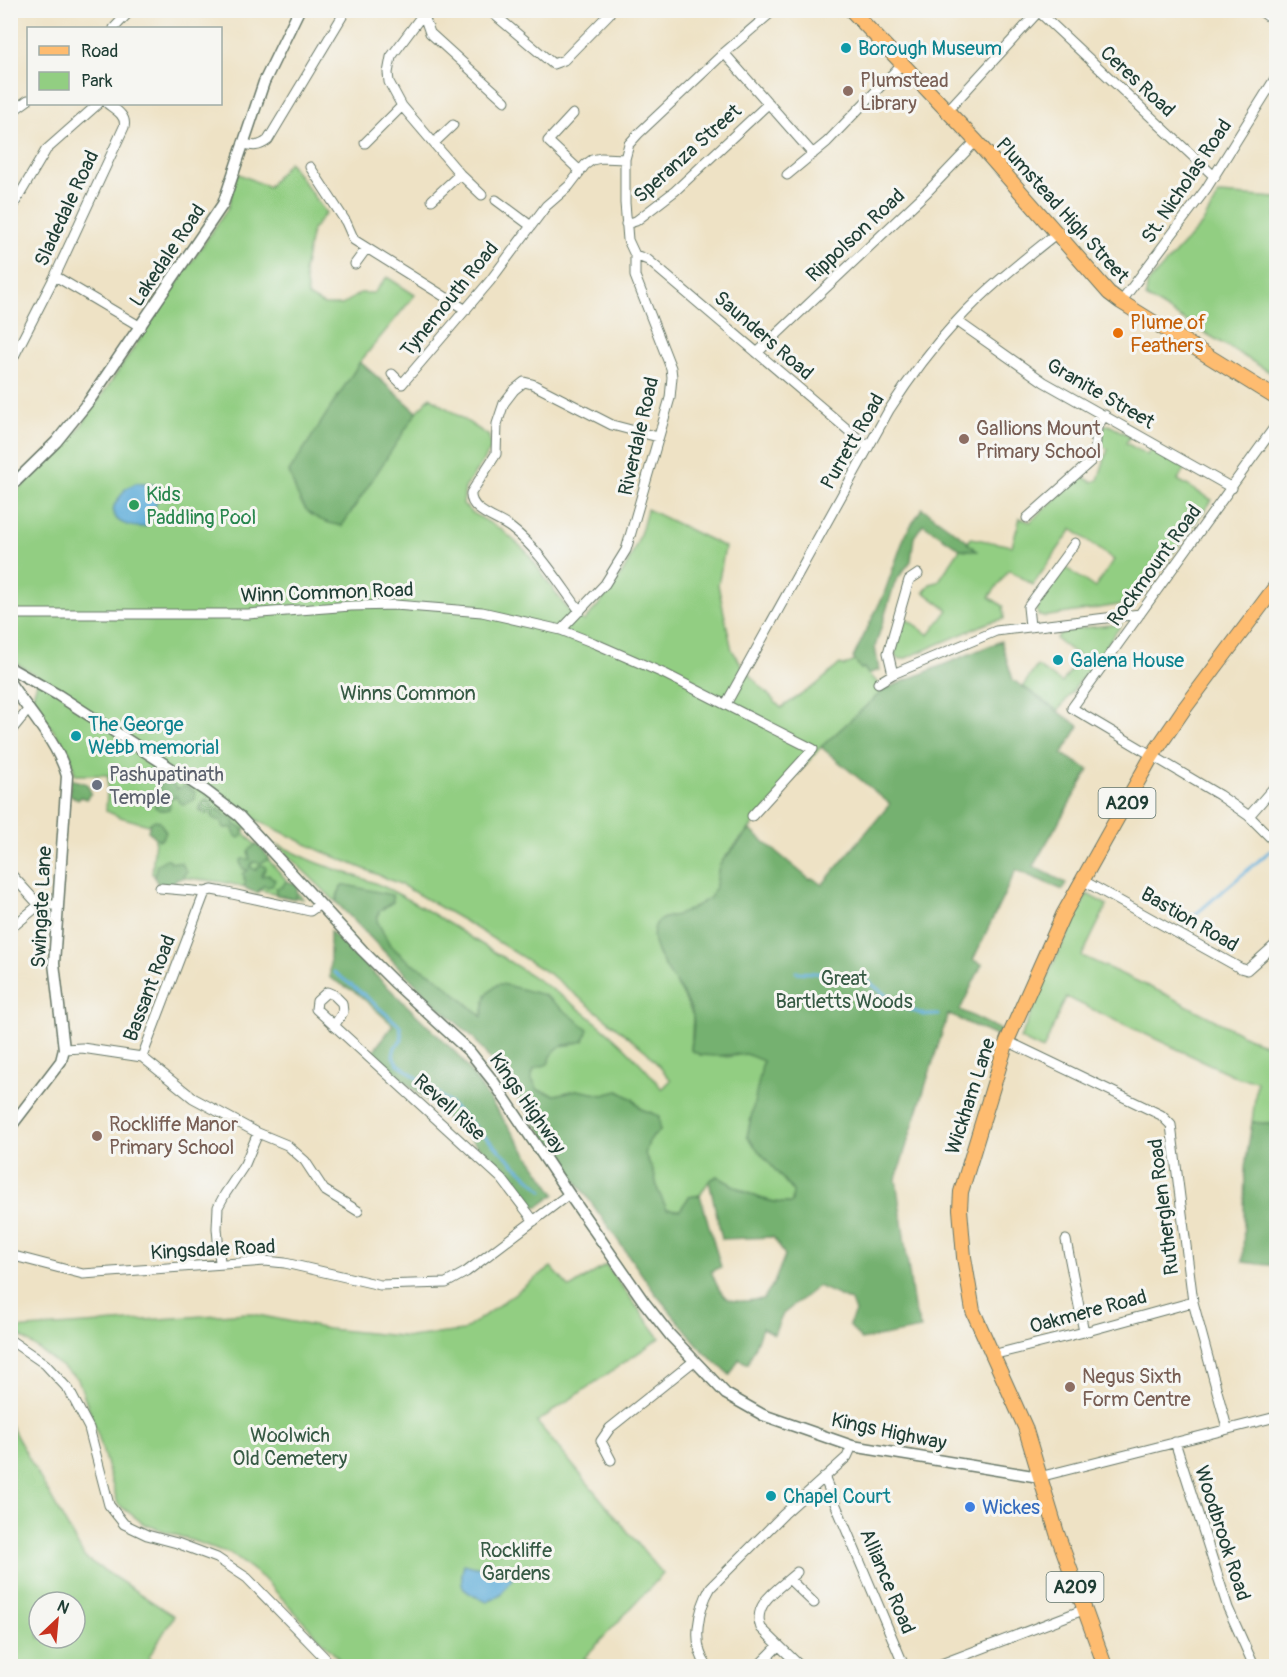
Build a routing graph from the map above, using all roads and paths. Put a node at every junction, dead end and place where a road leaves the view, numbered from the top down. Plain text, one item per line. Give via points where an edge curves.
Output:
1 (131, 10) edge
2 (299, 10) edge
3 (346, 10) edge
4 (489, 10) edge
5 (606, 10) edge
6 (774, 10) edge
7 (851, 10) edge
8 (1259, 10) edge
9 (423, 11) edge
10 (1039, 11) edge
11 (1276, 22) edge
12 (115, 27) edge
13 (724, 53) junction
14 (902, 64) junction
15 (1276, 77) edge
16 (27, 101) edge
17 (505, 101) dead end
18 (769, 103) junction
19 (97, 105) edge
20 (109, 105) edge
21 (402, 106) junction
22 (947, 111) junction
23 (10, 114) edge
24 (573, 114) dead end
25 (453, 125) dead end
26 (976, 141) junction
27 (243, 143) junction
28 (365, 143) dead end
29 (434, 143) junction
30 (813, 154) junction
31 (625, 159) junction
32 (310, 167) dead end
33 (580, 171) junction
34 (460, 174) junction
35 (787, 175) dead end
36 (1215, 177) junction
37 (482, 195) dead end
38 (432, 200) dead end
39 (496, 200) dead end
40 (10, 211) edge
41 (626, 224) junction
42 (531, 225) junction
43 (1057, 233) junction
44 (366, 249) junction
45 (635, 255) junction
46 (355, 264) dead end
47 (55, 276) junction
48 (1121, 302) junction
49 (466, 310) junction
50 (957, 321) junction
51 (141, 327) junction
52 (757, 353) junction
53 (10, 364) edge
54 (392, 374) dead end
55 (1276, 398) edge
56 (1105, 415) junction
57 (1276, 425) edge
58 (658, 437) junction
59 (868, 447) junction
60 (10, 487) edge
61 (1232, 489) junction
62 (1026, 518) dead end
63 (1075, 543) dead end
64 (918, 574) dead end
65 (1276, 586) edge
66 (580, 611) junction
67 (10, 614) edge
68 (1140, 614) junction
69 (1030, 626) junction
70 (561, 630) junction
71 (10, 668) edge
72 (893, 674) junction
73 (10, 683) edge
74 (878, 683) dead end
75 (726, 704) junction
76 (28, 710) junction
77 (10, 732) edge
78 (1152, 756) junction
79 (1276, 785) edge
80 (752, 816) dead end
81 (1249, 816) junction
82 (1276, 843) edge
83 (10, 873) edge
84 (1082, 880) junction
85 (160, 888) dead end
86 (205, 892) junction
87 (320, 904) junction
88 (39, 905) junction
89 (58, 905) junction
90 (10, 929) edge
91 (1276, 945) edge
92 (334, 1026) dead end
93 (1007, 1041) junction
94 (64, 1049) junction
95 (142, 1057) junction
96 (11, 1126) edge
97 (258, 1133) junction
98 (568, 1194) junction
99 (358, 1211) dead end
100 (534, 1221) junction
101 (1066, 1240) dead end
102 (10, 1256) edge
103 (220, 1263) junction
104 (1193, 1302) junction
105 (1084, 1332) junction
106 (10, 1340) edge
107 (992, 1354) junction
108 (694, 1361) junction
109 (1276, 1417) edge
110 (1227, 1428) junction
111 (1175, 1442) junction
112 (852, 1446) junction
113 (611, 1460) dead end
114 (1039, 1477) junction
115 (824, 1478) junction
116 (797, 1572) dead end
117 (789, 1579) junction
118 (814, 1603) dead end
119 (1083, 1610) junction
120 (778, 1646) junction
121 (330, 1666) edge
122 (707, 1666) edge
123 (758, 1666) edge
124 (800, 1666) edge
125 (904, 1666) edge
126 (936, 1666) edge
127 (1105, 1666) edge
128 (1254, 1666) edge

1 - 12 street
2 - 27 street, Lakedale Road via 264,82
3 - 27 street via 267,140 253,147
4 - 5 street via 552,64 564,60 609,14
6 - 13 street, Riverdale Road
7 - 14 main road, Plumstead High Street
8 - 11 street
9 - 17 street via 430,33
9 - 21 street via 388,64 389,82
10 - 22 street
10 - 36 street, Ceres Road
13 - 18 street, Speranza Street
13 - 31 street, Riverdale Road via 633,139
14 - 22 main road, Plumstead High Street
14 - 30 street
15 - 36 street, St. Nicholas Road
16 - 23 street
18 - 30 street, Speranza Street
18 - 41 street, Speranza Street via 675,191 636,221
19 - 40 street via 46,150
20 - 47 street, Sladedale Road via 126,122
21 - 28 street
21 - 29 street
22 - 26 main road, Plumstead High Street
24 - 33 street via 548,141
25 - 29 street
26 - 43 main road, Plumstead High Street
26 - 52 street, Rippolson Road
27 - 51 street, Lakedale Road via 223,204
29 - 34 street
30 - 35 street
31 - 33 street, Tynemouth Road via 592,160
31 - 41 street, Riverdale Road
32 - 44 street via 354,240
33 - 42 street, Tynemouth Road
34 - 37 street
34 - 38 street
36 - 48 street, St. Nicholas Road
39 - 42 street
41 - 45 street, Riverdale Road
42 - 49 street, Tynemouth Road
43 - 48 main road, Plumstead High Street via 1096,280
43 - 50 street, Purrett Road via 999,280
44 - 46 street
44 - 49 street
45 - 52 street, Saunders Road via 648,260
45 - 58 street, Riverdale Road via 635,276 671,368 670,398
47 - 51 street
47 - 53 street, Sladedale Road
48 - 55 main road, Plumstead High Street
49 - 54 street, Tynemouth Road via 441,346 402,384
50 - 56 street, Granite Street via 1044,382
50 - 59 street, Purrett Road via 903,388
51 - 60 street, Lakedale Road via 76,419
52 - 59 street, Saunders Road
56 - 61 street, Granite Street
56 - 62 street via 1097,427 1095,454 1090,462
57 - 61 street, Rockmount Road
58 - 66 street, Riverdale Road via 626,550 605,584
58 - 66 street via 612,424 524,382 504,403 497,424 496,454 470,499 524,539
59 - 75 street, Purrett Road
61 - 68 street, Rockmount Road
63 - 69 street via 1029,607
64 - 72 street via 909,580 888,653
65 - 78 main road, Wickham Lane / A209
66 - 70 street, Riverdale Road
67 - 70 street, Winn Common Road via 238,614 395,605 482,612
68 - 69 street
68 - 78 street, Rockmount Road via 1072,708
69 - 72 street via 996,631
70 - 75 street, Winn Common Road via 633,659
71 - 87 street, Kings Highway via 223,802
72 - 74 street
73 - 76 street, Swingate Lane
75 - 80 street, Winn Common Road via 813,748
76 - 77 street
76 - 89 street, Swingate Lane via 67,776
78 - 81 street
78 - 84 main road, Wickham Lane / A209
79 - 81 street
81 - 82 street
83 - 88 street
84 - 91 street, Bastion Road via 1240,968 1247,970
84 - 93 main road, Wickham Lane / A209
85 - 86 street
86 - 87 street via 212,890 310,911
86 - 95 street, Bassant Road
87 - 98 street, Kings Highway via 394,982 470,1052
88 - 89 street
88 - 90 street
89 - 94 street, Swingate Lane via 54,963
92 - 100 street, Revell Rise via 502,1179
93 - 104 street, Rutherglen Road via 1161,1115 1171,1125
93 - 107 main road, Wickham Lane / A209 via 961,1192 960,1209 971,1302
94 - 95 street, Bassant Road
94 - 96 street via 61,1061
95 - 97 street via 193,1098
97 - 99 street via 287,1145 305,1161 324,1190
97 - 103 street via 245,1164 218,1207
98 - 100 street, Kingsdale Road
98 - 108 street, Kings Highway via 644,1302
100 - 103 street, Kingsdale Road via 446,1283 380,1285 285,1263
101 - 105 street
102 - 103 street, Kingsdale Road via 83,1275
104 - 105 street, Oakmere Road
104 - 110 street, Rutherglen Road
105 - 107 street, Oakmere Road
106 - 121 street via 45,1364 69,1390 89,1428 110,1505 124,1524 218,1558 243,1575
107 - 114 main road, Wickham Lane / A209 via 1025,1427
108 - 112 street, Kings Highway via 726,1394 743,1405
108 - 113 street via 610,1428 601,1441
109 - 110 street
110 - 111 street
111 - 114 street
111 - 128 street, Woodbrook Road via 1228,1608
112 - 114 street, Kings Highway
112 - 115 street via 847,1457
114 - 119 main road, Wickham Lane / A209
115 - 122 street via 711,1587 701,1610 699,1642
115 - 125 street, Alliance Road
116 - 117 street
117 - 118 street
117 - 120 street via 758,1612 761,1628
119 - 126 street
119 - 127 main road, Wickham Lane / A209
120 - 123 street
120 - 124 street

